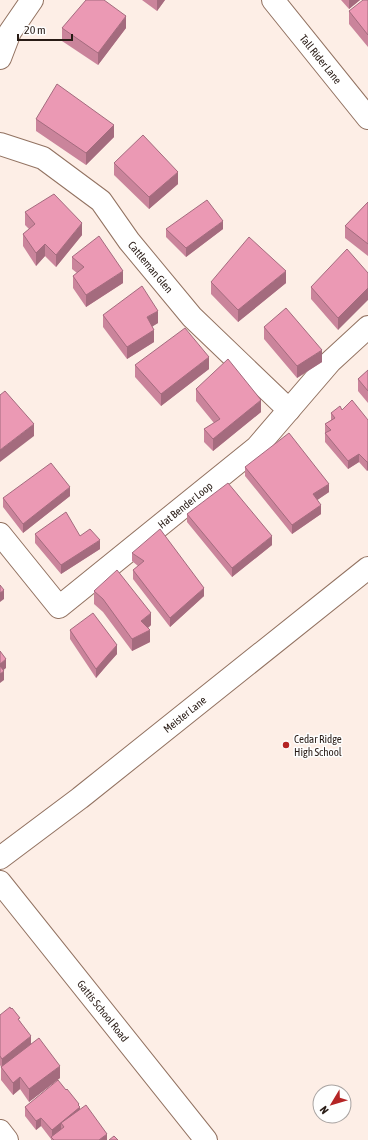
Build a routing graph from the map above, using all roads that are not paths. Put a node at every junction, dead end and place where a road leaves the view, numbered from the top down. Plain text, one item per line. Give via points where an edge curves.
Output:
1 (32, 0) edge
2 (273, 0) edge
3 (0, 58) edge
4 (368, 118) edge
5 (0, 144) edge
6 (368, 327) edge
7 (289, 410) junction
8 (0, 534) edge
9 (368, 568) edge
10 (0, 858) edge
11 (0, 882) edge
12 (0, 1131) edge
13 (7, 1140) edge
14 (206, 1140) edge

1 - 3 street via 10,32
2 - 4 street, Tall Rider Lane
5 - 7 street, Cattleman Glen via 43,158 101,201 129,241 192,317
6 - 7 street, Hat Bender Loop via 330,362
7 - 8 street, Hat Bender Loop via 257,447 59,607
9 - 10 street, Meister Lane via 80,798
11 - 14 street, Gattis School Road
12 - 13 street

